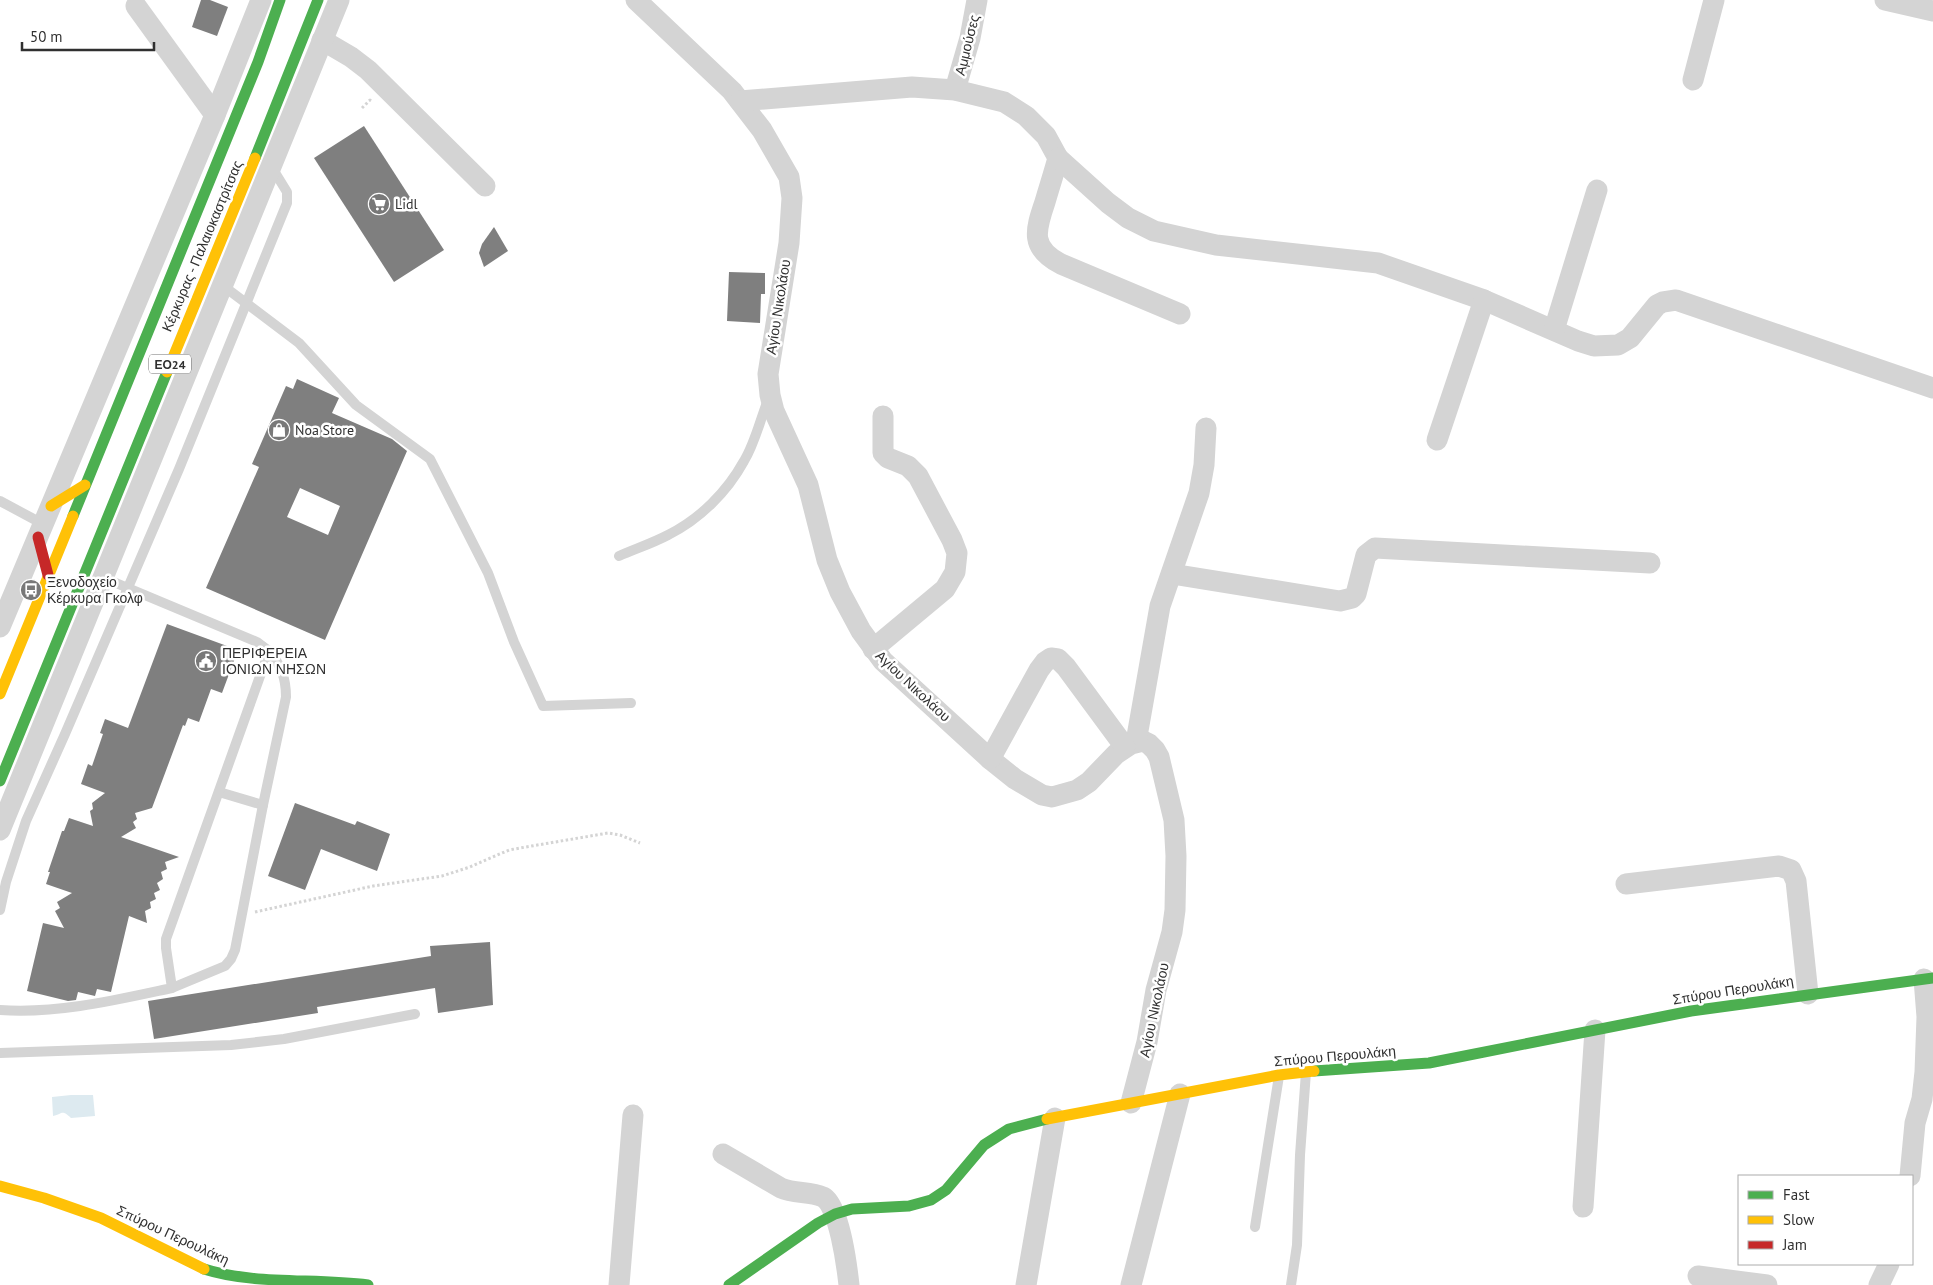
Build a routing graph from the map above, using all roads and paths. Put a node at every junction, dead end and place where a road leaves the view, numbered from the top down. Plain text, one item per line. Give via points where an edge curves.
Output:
1 (261, 0) edge
2 (318, 0) edge
3 (339, 0) edge
4 (636, 0) edge
5 (977, 0) edge
6 (1714, 0) edge
7 (1885, 0) edge
8 (136, 6) dead end
9 (287, 6) edge
10 (1933, 10) edge
11 (314, 36) junction
12 (1693, 80) dead end
13 (955, 90) junction
14 (740, 101) junction
15 (215, 115) junction
16 (259, 148) junction
17 (1058, 158) junction
18 (271, 166) junction
19 (485, 186) dead end
20 (1597, 190) dead end
21 (222, 285) junction
22 (1484, 300) junction
23 (246, 303) junction
24 (1180, 314) dead end
25 (1554, 330) junction
26 (1933, 388) edge
27 (770, 395) junction
28 (883, 416) dead end
29 (1206, 428) dead end
30 (1437, 440) dead end
31 (85, 485) junction
32 (0, 501) edge
33 (44, 522) junction
34 (97, 544) junction
35 (619, 556) dead end
36 (1650, 563) dead end
37 (1172, 574) junction
38 (48, 575) junction
39 (104, 578) junction
40 (128, 588) junction
41 (0, 627) edge
42 (873, 649) junction
43 (269, 651) junction
44 (0, 694) edge
45 (631, 703) dead end
46 (1130, 744) junction
47 (990, 759) junction
48 (0, 781) edge
49 (219, 792) junction
50 (263, 805) junction
51 (0, 830) edge
52 (640, 843) dead end
53 (1626, 884) dead end
54 (0, 910) edge
55 (242, 916) junction
56 (1929, 979) edge
57 (172, 988) junction
58 (1808, 994) junction
59 (0, 1010) edge
60 (415, 1014) dead end
61 (1595, 1030) junction
62 (0, 1053) edge
63 (1306, 1071) junction
64 (1279, 1075) junction
65 (1180, 1094) junction
66 (1131, 1103) junction
67 (633, 1115) dead end
68 (1055, 1118) junction
69 (723, 1154) dead end
70 (1910, 1175) edge
71 (0, 1186) edge
72 (1583, 1207) dead end
73 (836, 1214) junction
74 (1255, 1227) dead end
75 (1889, 1265) edge
76 (1698, 1276) dead end
77 (368, 1285) edge
78 (619, 1285) edge
79 (729, 1285) edge
80 (848, 1285) edge
81 (1026, 1285) edge
82 (1131, 1285) edge
83 (1292, 1285) edge
84 (1767, 1285) edge
85 (1879, 1285) edge

1 - 15 street
2 - 11 main road, Κέρκυρας - Παλαιοκαστρίτσας / ΕΟ24
3 - 11 street
4 - 14 street, Αγίου Νικολάου
5 - 13 street, Αμμούσες
6 - 12 street
7 - 10 street
8 - 15 street
9 - 11 main road
9 - 31 main road, Κέρκυρας - Παλαιοκαστρίτσας / ΕΟ24 via 258,62
11 - 16 main road, Κέρκυρας - Παλαιοκαστρίτσας / ΕΟ24
11 - 18 street
11 - 19 street via 368,70
13 - 14 street via 912,87
13 - 17 street via 1004,102 1026,116 1046,136
14 - 27 street, Αγίου Νικολάου via 773,147 791,186 789,243 768,374
15 - 33 street
16 - 18 lane
16 - 34 main road, Κέρκυρας - Παλαιοκαστρίτσας / ΕΟ24
17 - 22 street via 1108,203 1154,231 1216,245 1378,263
17 - 24 street via 1037,225 1042,250 1061,264
18 - 21 street
18 - 23 lane via 286,189 288,200
20 - 25 street
21 - 23 lane
21 - 39 street
22 - 25 street
22 - 30 street
23 - 40 lane
23 - 45 lane via 299,343 356,405 430,458 488,573 543,706
25 - 26 street via 1594,346 1618,345 1630,338 1658,305 1676,300
27 - 35 lane via 746,460 718,498 669,535
27 - 42 street, Αγίου Νικολάου via 774,411 808,485 827,560 840,592
28 - 42 street via 883,454 908,466 918,476 957,553 955,572 945,589
29 - 37 street via 1199,493
31 - 33 main road
31 - 38 main road, Κέρκυρας - Παλαιοκαστρίτσας / ΕΟ24
32 - 33 lane
33 - 38 main road
33 - 41 street
34 - 39 lane
34 - 48 main road, Κέρκυρας - Παλαιοκαστρίτσας / ΕΟ24
36 - 37 street via 1375,548 1366,555 1356,594 1346,601
37 - 46 street via 1160,606
38 - 44 main road, Κέρκυρας - Παλαιοκαστρίτσας / ΕΟ24
39 - 40 lane
39 - 51 street
40 - 43 lane via 257,642
40 - 54 lane via 26,821
42 - 47 street, Αγίου Νικολάου
43 - 49 lane
43 - 50 lane via 282,670 286,697
46 - 47 street, Αγίου Νικολάου via 1084,786 1052,796 1029,789
46 - 47 street via 1066,667 1058,659 1051,658 1039,670
46 - 66 street, Αγίου Νικολάου via 1143,741 1159,757 1174,820 1176,856 1172,932
49 - 50 lane
49 - 57 lane via 166,939
50 - 55 lane
52 - 55 path via 608,833 529,846 509,850 442,876 373,886
53 - 58 street via 1779,866 1790,870 1796,881
55 - 57 lane via 235,950 228,963
56 - 58 main road, Σπύρου Περουλάκη
56 - 70 street via 1925,1072
57 - 59 lane via 83,1006
58 - 61 main road, Σπύρου Περουλάκη via 1691,1011
60 - 62 lane via 231,1045
61 - 63 main road, Σπύρου Περουλάκη via 1430,1063
61 - 72 street
63 - 64 main road, Σπύρου Περουλάκη
63 - 83 lane
64 - 65 main road, Σπύρου Περουλάκη
64 - 74 lane
65 - 66 main road, Σπύρου Περουλάκη
65 - 82 street
66 - 68 main road, Σπύρου Περουλάκη
67 - 78 street
68 - 73 main road, Σπύρου Περουλάκη via 1000,1134 984,1145 946,1190 931,1200 909,1206 852,1209
68 - 81 street
69 - 73 street via 789,1192 824,1198
71 - 77 main road, Σπύρου Περουλάκη via 92,1214 224,1276 259,1284 317,1281
73 - 79 main road, Σπύρου Περουλάκη
73 - 80 street
75 - 85 street
76 - 84 street

